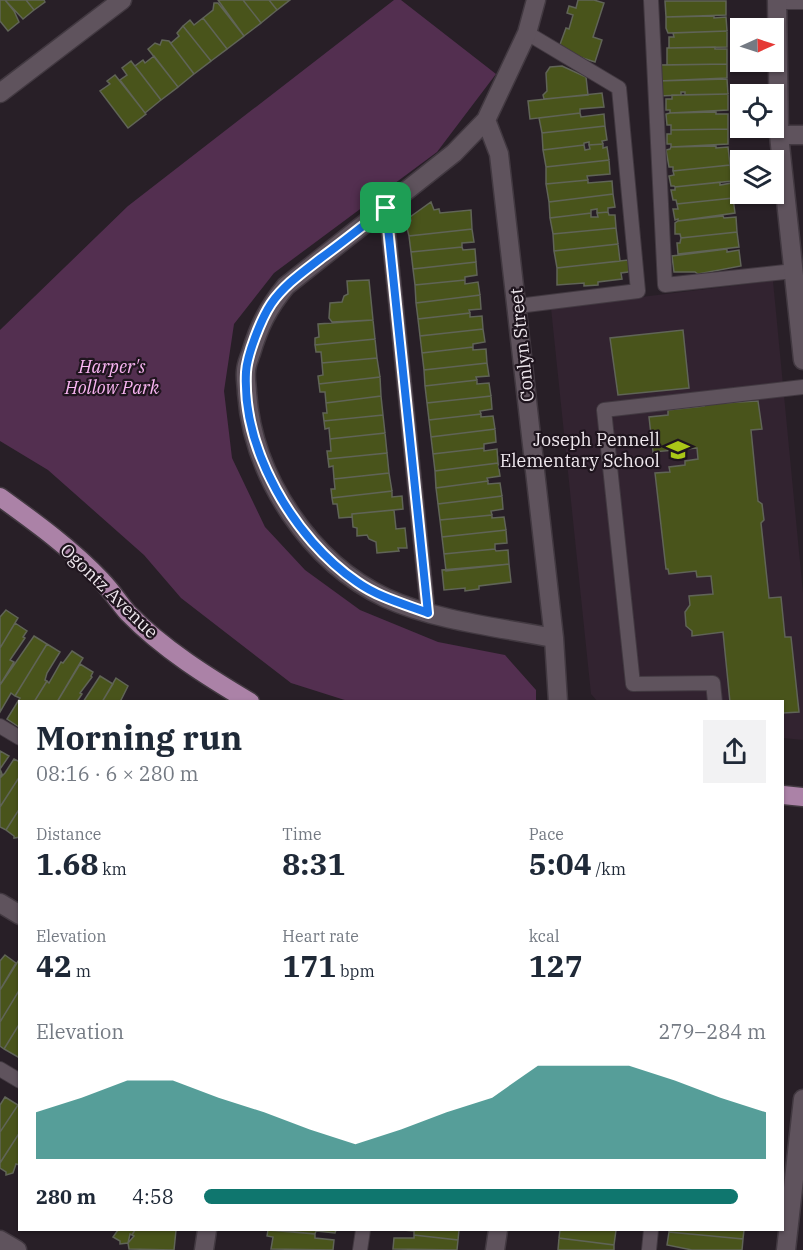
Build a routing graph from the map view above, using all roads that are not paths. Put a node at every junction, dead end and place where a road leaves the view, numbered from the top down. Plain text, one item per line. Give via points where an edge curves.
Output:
1 (122, 0) edge
2 (536, 0) edge
3 (651, 0) edge
4 (777, 1) edge
5 (803, 3) edge
6 (527, 33) junction
7 (778, 84) edge
8 (0, 93) edge
9 (486, 120) junction
10 (784, 135) edge
11 (803, 135) edge
12 (779, 138) edge
13 (386, 208) junction
14 (794, 271) junction
15 (518, 306) junction
16 (803, 360) edge
17 (803, 387) edge
18 (0, 497) edge
19 (428, 613) junction
20 (554, 638) junction
21 (247, 700) edge
22 (558, 700) edge
23 (716, 700) edge
24 (0, 726) edge
25 (18, 737) edge
26 (784, 795) edge
27 (803, 797) edge
28 (0, 903) edge
29 (18, 914) edge
30 (0, 1069) edge
31 (18, 1080) edge
32 (803, 1099) edge
33 (795, 1131) edge
34 (207, 1231) edge
35 (363, 1231) edge
36 (498, 1231) edge
37 (651, 1231) edge
38 (0, 1240) edge
39 (17, 1250) edge
40 (204, 1250) edge
41 (360, 1250) edge
42 (495, 1250) edge
43 (649, 1250) edge
44 (786, 1250) edge

1 - 8 street
2 - 6 street
3 - 14 lane via 665,285
4 - 5 lane
4 - 7 street
6 - 9 street
6 - 15 lane via 619,88 638,291
9 - 13 street
9 - 15 street, Conlyn Street via 499,154
10 - 11 street
12 - 14 street
13 - 19 lane
13 - 19 street via 286,286 271,305 259,327 246,371 249,419 267,472 296,522 332,562 378,594
14 - 16 street
15 - 20 street, Conlyn Street
17 - 23 lane via 604,410 633,684 714,683
18 - 21 main road, Ogontz Avenue via 50,532 155,636 205,676
19 - 20 street
20 - 22 street, Conlyn Street
24 - 25 lane
26 - 27 main road
28 - 29 street
30 - 31 lane
32 - 33 street
33 - 44 street
34 - 40 street
35 - 41 lane
36 - 42 street
37 - 43 lane
38 - 39 street

